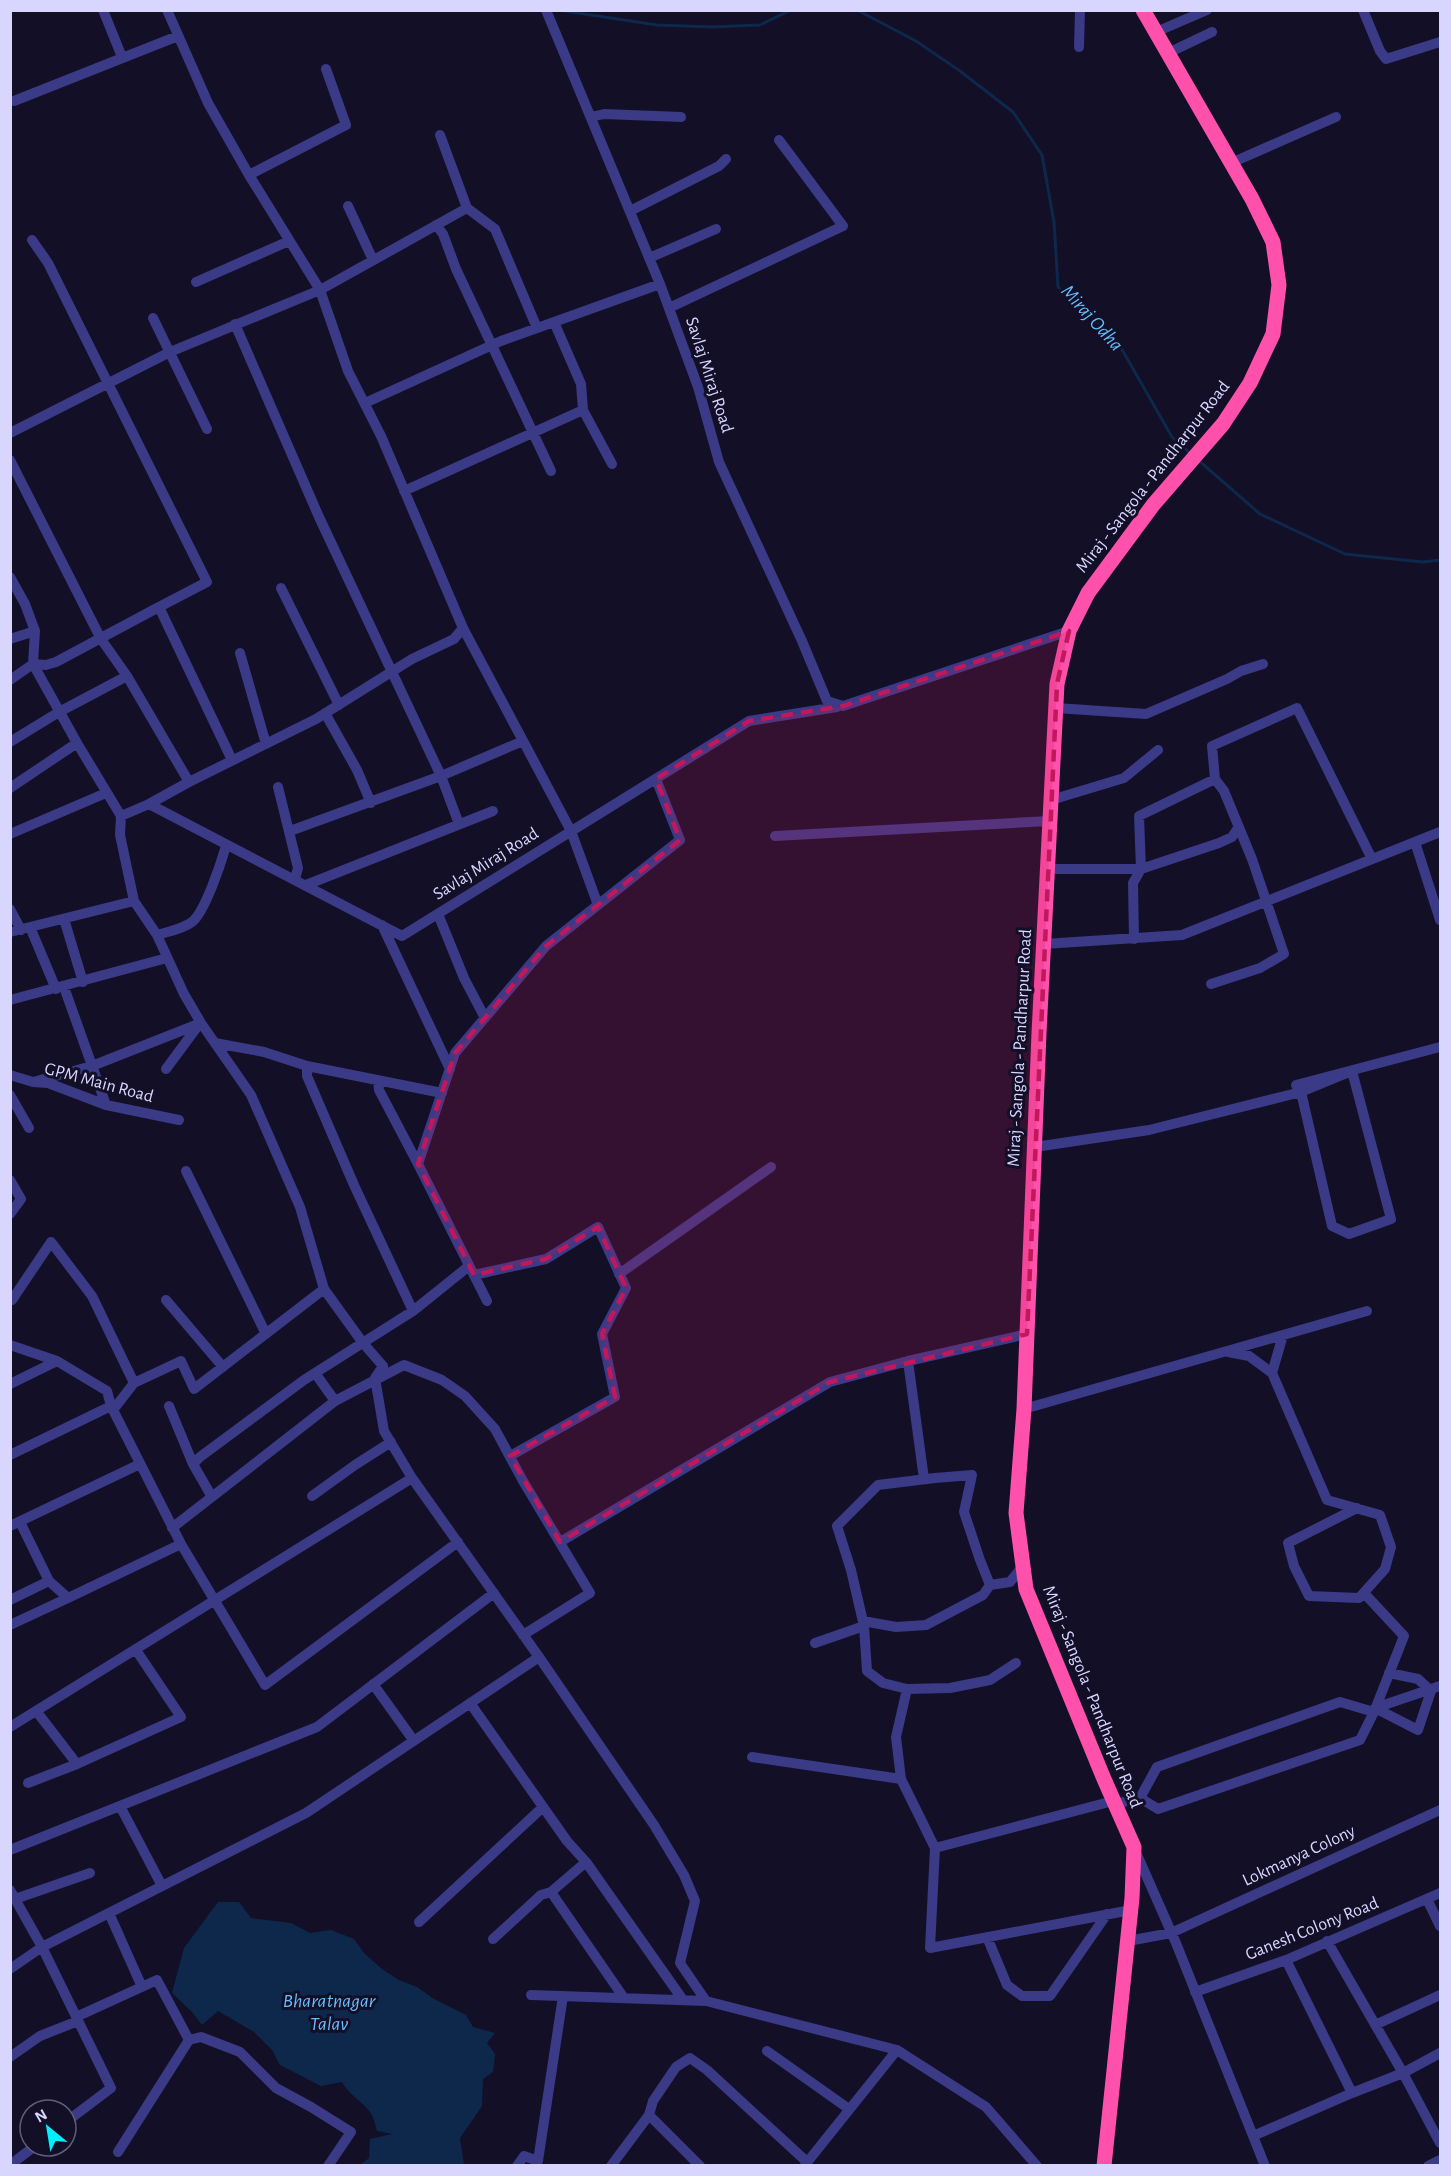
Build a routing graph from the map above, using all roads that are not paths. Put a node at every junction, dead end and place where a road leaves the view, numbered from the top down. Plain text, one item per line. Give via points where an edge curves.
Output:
1 (103, 10) edge
2 (167, 10) edge
3 (546, 10) edge
4 (1080, 10) edge
5 (1143, 10) edge
6 (1207, 10) edge
7 (1363, 10) edge
8 (1156, 32) junction
9 (1212, 32) dead end
10 (178, 36) junction
11 (1440, 42) edge
12 (1079, 47) dead end
13 (1168, 52) junction
14 (122, 57) junction
15 (326, 69) dead end
16 (14, 100) dead end
17 (591, 117) junction
18 (681, 117) dead end
19 (1336, 117) dead end
20 (440, 135) dead end
21 (779, 140) dead end
22 (726, 159) dead end
23 (1231, 163) junction
24 (249, 175) junction
25 (348, 206) dead end
26 (467, 208) junction
27 (630, 211) junction
28 (436, 225) junction
29 (716, 229) dead end
30 (33, 240) dead end
31 (289, 240) junction
32 (649, 258) junction
33 (374, 260) junction
34 (196, 282) dead end
35 (660, 284) junction
36 (320, 290) junction
37 (669, 308) junction
38 (153, 318) dead end
39 (554, 322) junction
40 (235, 324) junction
41 (537, 328) junction
42 (492, 345) junction
43 (170, 352) junction
44 (108, 383) junction
45 (365, 403) junction
46 (583, 410) junction
47 (207, 429) dead end
48 (10, 433) edge
49 (533, 433) junction
50 (10, 460) edge
51 (612, 464) dead end
52 (551, 471) dead end
53 (404, 491) junction
54 (10, 577) edge
55 (281, 588) dead end
56 (159, 607) junction
57 (463, 628) junction
58 (35, 631) junction
59 (1069, 631) junction
60 (10, 639) edge
61 (101, 639) junction
62 (240, 653) dead end
63 (33, 664) junction
64 (1263, 664) dead end
65 (391, 672) junction
66 (127, 676) junction
67 (10, 680) edge
68 (339, 705) junction
69 (843, 706) junction
70 (1056, 708) junction
71 (59, 712) junction
72 (325, 713) junction
73 (523, 741) junction
74 (10, 742) edge
75 (76, 743) junction
76 (266, 744) junction
77 (1158, 750) dead end
78 (232, 760) junction
79 (441, 776) junction
80 (656, 779) junction
81 (1215, 779) junction
82 (189, 782) junction
83 (278, 787) dead end
84 (10, 788) edge
85 (106, 793) junction
86 (1051, 800) junction
87 (371, 803) junction
88 (149, 804) junction
89 (493, 811) dead end
90 (122, 816) junction
91 (1050, 821) junction
92 (459, 824) junction
93 (1238, 828) junction
94 (290, 831) junction
95 (572, 831) junction
96 (1440, 832) edge
97 (10, 834) edge
98 (775, 836) dead end
99 (1415, 842) junction
100 (226, 846) junction
101 (1372, 859) junction
102 (1048, 869) junction
103 (1141, 869) junction
104 (295, 879) junction
105 (306, 885) junction
106 (134, 901) junction
107 (1268, 901) junction
108 (598, 905) junction
109 (10, 909) edge
110 (438, 914) junction
111 (64, 919) junction
112 (1440, 920) edge
113 (381, 925) junction
114 (20, 930) edge
115 (157, 935) junction
116 (1134, 939) junction
117 (1044, 944) junction
118 (167, 958) junction
119 (84, 982) junction
120 (1211, 984) dead end
121 (60, 988) junction
122 (10, 1000) edge
123 (485, 1018) junction
124 (201, 1023) junction
125 (215, 1043) junction
126 (1440, 1047) edge
127 (92, 1066) junction
128 (307, 1066) junction
129 (166, 1069) dead end
130 (450, 1069) junction
131 (1352, 1071) junction
132 (10, 1075) edge
133 (378, 1080) junction
134 (33, 1082) junction
135 (1301, 1092) junction
136 (442, 1093) junction
137 (10, 1095) edge
138 (106, 1105) junction
139 (180, 1120) dead end
140 (29, 1128) dead end
141 (1035, 1147) junction
142 (418, 1164) junction
143 (771, 1167) dead end
144 (186, 1171) dead end
145 (10, 1180) edge
146 (10, 1214) edge
147 (471, 1270) junction
148 (620, 1274) junction
149 (324, 1289) junction
150 (10, 1296) edge
151 (166, 1300) dead end
152 (487, 1301) dead end
153 (413, 1311) junction
154 (1367, 1311) dead end
155 (266, 1334) junction
156 (1027, 1334) junction
157 (1283, 1335) junction
158 (363, 1343) junction
159 (13, 1348) edge
160 (1225, 1352) junction
161 (57, 1361) junction
162 (908, 1361) junction
163 (223, 1367) junction
164 (315, 1373) junction
165 (1272, 1373) junction
166 (375, 1378) junction
167 (134, 1383) junction
168 (10, 1384) edge
169 (335, 1401) junction
170 (169, 1406) dead end
171 (112, 1408) junction
172 (1024, 1409) junction
173 (391, 1442) junction
174 (10, 1455) edge
175 (510, 1455) junction
176 (140, 1464) junction
177 (193, 1464) junction
178 (412, 1478) junction
179 (924, 1479) junction
180 (312, 1496) dead end
181 (212, 1497) junction
182 (1357, 1508) junction
183 (15, 1524) edge
184 (172, 1528) junction
185 (458, 1542) junction
186 (560, 1542) junction
187 (181, 1544) junction
188 (1023, 1566) junction
189 (49, 1581) junction
190 (990, 1585) junction
191 (494, 1593) junction
192 (1364, 1593) junction
193 (68, 1598) junction
194 (10, 1600) edge
195 (216, 1601) junction
196 (863, 1624) junction
197 (10, 1625) edge
198 (523, 1635) junction
199 (815, 1643) dead end
200 (136, 1650) junction
201 (539, 1657) junction
202 (1016, 1663) dead end
203 (1389, 1673) junction
204 (373, 1684) junction
205 (907, 1689) junction
206 (1436, 1689) edge
207 (470, 1703) junction
208 (1375, 1710) junction
209 (37, 1712) junction
210 (10, 1727) edge
211 (414, 1741) junction
212 (752, 1757) dead end
213 (77, 1764) junction
214 (902, 1779) junction
215 (28, 1783) dead end
216 (1140, 1798) junction
217 (1114, 1803) junction
218 (120, 1806) junction
219 (543, 1807) junction
220 (1440, 1810) edge
221 (1134, 1847) junction
222 (935, 1848) junction
223 (10, 1850) edge
224 (586, 1862) junction
225 (90, 1873) dead end
226 (162, 1886) junction
227 (551, 1892) junction
228 (1440, 1893) edge
229 (13, 1894) edge
230 (1427, 1899) junction
231 (1131, 1910) junction
232 (109, 1913) junction
233 (1107, 1914) junction
234 (419, 1922) dead end
235 (1440, 1926) edge
236 (1171, 1933) junction
237 (987, 1937) junction
238 (493, 1939) dead end
239 (1128, 1941) junction
240 (1327, 1941) junction
241 (42, 1947) junction
242 (1286, 1960) junction
243 (10, 1969) edge
244 (142, 1988) junction
245 (1196, 1992) junction
246 (531, 1995) dead end
247 (1440, 1995) edge
248 (563, 1996) junction
249 (624, 1998) junction
250 (683, 2000) junction
251 (706, 2001) junction
252 (77, 2019) junction
253 (1375, 2025) junction
254 (189, 2040) junction
255 (897, 2050) junction
256 (767, 2051) dead end
257 (1440, 2054) edge
258 (10, 2056) edge
259 (1403, 2073) junction
260 (1352, 2093) junction
261 (849, 2109) junction
262 (78, 2113) edge
263 (649, 2115) junction
264 (1253, 2136) junction
265 (1440, 2143) edge
266 (118, 2152) dead end
267 (541, 2163) edge
268 (806, 2164) edge
269 (328, 2166) edge
270 (517, 2166) edge
271 (611, 2166) edge
272 (700, 2166) edge
273 (1037, 2166) edge
274 (1104, 2166) edge
275 (1265, 2166) edge

1 - 14 street
2 - 10 street
3 - 17 street, Savlaj Miraj Road
4 - 12 street
5 - 8 highway, Miraj - Sangola - Pandharpur Road
6 - 8 street
7 - 11 street via 1386,59
8 - 13 highway, Miraj - Sangola - Pandharpur Road
9 - 13 street
10 - 14 street
10 - 24 street via 208,104
13 - 23 highway, Miraj - Sangola - Pandharpur Road
14 - 16 street
15 - 24 street via 346,125
17 - 18 street
17 - 27 street, Savlaj Miraj Road
19 - 23 street
20 - 26 street
21 - 37 street via 843,226
22 - 27 street
23 - 59 highway, Miraj - Sangola - Pandharpur Road via 1273,242 1279,285 1273,334 1250,383 1223,424 1153,505 1088,593
24 - 31 street
25 - 33 street
26 - 28 street
26 - 41 street via 495,229
27 - 32 street, Savlaj Miraj Road
28 - 33 street
28 - 42 street
29 - 32 street
30 - 44 street via 48,262
31 - 34 street
31 - 36 street
32 - 35 street, Savlaj Miraj Road
33 - 36 street
35 - 37 street, Savlaj Miraj Road
35 - 39 street
36 - 40 street
36 - 45 street via 348,371
37 - 69 street, Savlaj Miraj Road via 698,387 719,462 827,701
38 - 43 street
39 - 41 street
39 - 46 street via 581,384
40 - 43 street
40 - 65 street
41 - 42 street
42 - 45 street
42 - 49 street
43 - 44 street
43 - 47 street
44 - 48 street
44 - 56 street via 207,582
45 - 53 street
46 - 49 street
46 - 51 street
49 - 52 street
49 - 53 street
50 - 61 street
53 - 57 street
54 - 58 street
55 - 68 street
56 - 61 street
56 - 78 street
57 - 65 street via 454,639
57 - 73 street
58 - 60 street
58 - 63 street
59 - 69 street, Savlaj Miraj Road
59 - 70 highway, Miraj - Sangola - Pandharpur Road via 1057,684
61 - 63 street via 56,662
61 - 66 street
62 - 76 street
63 - 67 street
63 - 71 street
64 - 70 street via 1146,714
65 - 68 street
65 - 79 street
66 - 71 street
66 - 82 street
68 - 72 street
69 - 80 street, Savlaj Miraj Road via 749,721
70 - 86 highway, Miraj - Sangola - Pandharpur Road
71 - 74 street
71 - 75 street
72 - 76 street
72 - 87 street
73 - 79 street
73 - 95 street
75 - 84 street
75 - 85 street
76 - 78 street
77 - 86 street via 1124,778
78 - 82 street
79 - 87 street
79 - 92 street
80 - 95 street, Savlaj Miraj Road
80 - 108 street via 680,840
81 - 93 street via 1224,791
81 - 101 street via 1212,746 1297,708
81 - 103 street via 1139,816
82 - 88 street
83 - 94 street
85 - 90 street
85 - 97 street
86 - 91 highway, Miraj - Sangola - Pandharpur Road
87 - 94 street
88 - 90 street
88 - 100 street, Savlaj Miraj Road
89 - 92 street
90 - 106 street via 120,835
91 - 98 street
91 - 102 highway, Miraj - Sangola - Pandharpur Road
92 - 105 street
93 - 103 street via 1232,837 1219,843
93 - 107 street
94 - 104 street via 298,868
95 - 108 street
95 - 110 street, Savlaj Miraj Road
96 - 99 street
99 - 101 street
99 - 112 street
100 - 104 street, Savlaj Miraj Road
100 - 115 street via 196,918
101 - 107 street
102 - 103 street
102 - 117 highway, Miraj - Sangola - Pandharpur Road
103 - 116 street via 1133,883
104 - 105 street, Savlaj Miraj Road
105 - 113 street, Savlaj Miraj Road
106 - 111 street
106 - 115 street
107 - 116 street via 1182,935
107 - 120 street via 1284,954 1260,968
108 - 123 street via 546,946
109 - 114 street
110 - 113 street, Savlaj Miraj Road via 402,936
110 - 123 street
111 - 114 street
111 - 119 street
113 - 130 street
114 - 121 street
115 - 118 street
116 - 117 street
117 - 141 highway, Miraj - Sangola - Pandharpur Road
118 - 119 street
118 - 124 street
119 - 121 street
121 - 122 street
121 - 127 street
123 - 130 street via 455,1053
124 - 125 street
124 - 127 street
124 - 129 street
125 - 128 street via 264,1052
125 - 149 street via 251,1095 300,1207
126 - 131 street
127 - 134 street
127 - 138 street
128 - 133 street
128 - 153 street via 307,1076 354,1185
130 - 136 street
131 - 135 street via 1296,1084
131 - 135 street via 1391,1219 1349,1234 1332,1226
132 - 134 street, GPM Main Road
133 - 136 street
133 - 142 street via 379,1090
134 - 138 street, GPM Main Road via 48,1083
135 - 141 street via 1149,1130
136 - 142 street
137 - 140 street
138 - 139 street, GPM Main Road
141 - 156 highway, Miraj - Sangola - Pandharpur Road
142 - 147 street
143 - 148 street
144 - 155 street
145 - 146 street via 21,1199
147 - 148 street via 546,1259 598,1227
147 - 152 street
147 - 153 street
148 - 175 street via 626,1288 602,1334 615,1397
149 - 155 street
149 - 158 street
150 - 167 street via 12,1300 51,1242 92,1296
151 - 163 street
153 - 158 street
154 - 157 street
155 - 163 street
156 - 162 street
156 - 172 highway, Miraj - Sangola - Pandharpur Road
157 - 160 street
157 - 165 street
158 - 164 street
158 - 166 street via 383,1366
159 - 161 street
160 - 165 street via 1249,1356
160 - 172 street
161 - 168 street
161 - 171 street via 107,1391
162 - 179 street
162 - 186 street via 830,1382
163 - 167 street via 194,1389 181,1360
164 - 169 street
164 - 177 street
165 - 182 street via 1328,1500
166 - 169 street
166 - 173 street via 384,1431
166 - 175 street via 404,1365 442,1380 465,1396 495,1429
167 - 171 street
169 - 181 street
170 - 177 street
171 - 174 street
171 - 176 street
172 - 188 highway, Miraj - Sangola - Pandharpur Road via 1016,1513
173 - 178 street
173 - 180 street
175 - 186 street
176 - 183 street
176 - 184 street
177 - 181 street
178 - 185 street
178 - 195 street
179 - 190 street via 972,1475 964,1512
179 - 196 street via 878,1485 837,1526
181 - 184 street
182 - 192 street via 1380,1515 1391,1547 1385,1569
182 - 192 street via 1288,1543 1293,1566 1309,1596 1359,1598
183 - 189 street
184 - 187 street
185 - 191 street
185 - 195 street via 265,1684
186 - 198 street via 590,1593
187 - 193 street
187 - 195 street
188 - 190 street via 1010,1582
188 - 217 highway, Miraj - Sangola - Pandharpur Road via 1026,1589
189 - 193 street
189 - 194 street
190 - 196 street via 983,1595 926,1625
191 - 198 street
191 - 204 street
192 - 203 street via 1404,1636
193 - 197 street
195 - 200 street
196 - 199 street
196 - 205 street via 867,1671 883,1683
198 - 201 street
200 - 209 street
200 - 213 street via 181,1718
201 - 207 street
201 - 251 street via 684,1875 695,1901 680,1963
202 - 205 street via 990,1680 950,1688
203 - 206 street via 1418,1679
203 - 208 street
204 - 211 street
204 - 218 street via 317,1727
205 - 214 street via 896,1737
206 - 208 street
206 - 208 street via 1418,1730
207 - 211 street
207 - 219 street
208 - 216 street via 1340,1702 1157,1767
208 - 216 street via 1360,1740 1158,1809
209 - 210 street
209 - 213 street
211 - 226 street via 306,1813
212 - 214 street
213 - 215 street
214 - 222 street
216 - 217 street
217 - 221 highway, Miraj - Sangola - Pandharpur Road
217 - 222 street
218 - 223 street
218 - 226 street
219 - 224 street
219 - 234 street
220 - 236 street, Lokmanya Colony
221 - 231 highway, Miraj - Sangola - Pandharpur Road
221 - 236 street
222 - 237 street via 930,1948
224 - 227 street
224 - 250 street
225 - 229 street
226 - 232 street
227 - 238 street via 541,1895
227 - 249 street
228 - 230 street, Ganesh Colony Road
229 - 241 street
230 - 235 street
230 - 240 street, Ganesh Colony Road
231 - 233 street
231 - 239 highway, Miraj - Sangola - Pandharpur Road
232 - 241 street
232 - 244 street
233 - 237 street
233 - 237 street via 1050,1996 1022,1996 1007,1985
236 - 239 street, Lokmanya Colony
236 - 245 street
239 - 274 highway, Miraj - Sangola - Pandharpur Road
240 - 242 street, Ganesh Colony Road
240 - 253 street
241 - 243 street
241 - 252 street
242 - 245 street, Ganesh Colony Road
242 - 260 street
244 - 252 street
244 - 254 street via 157,1980
245 - 264 street
246 - 248 street
247 - 253 street
248 - 249 street
248 - 267 street
249 - 250 street
250 - 251 street
251 - 255 street
252 - 258 street via 40,2036
252 - 262 street via 111,2088
253 - 259 street
254 - 266 street
254 - 269 street via 201,2037 240,2052 276,2088 351,2132
255 - 261 street
255 - 273 street via 986,2107
256 - 261 street
257 - 259 street
259 - 260 street
259 - 265 street
260 - 264 street
261 - 268 street
263 - 268 street via 653,2101 675,2067 690,2058
263 - 271 street
263 - 272 street
264 - 275 street
267 - 270 street via 524,2156

